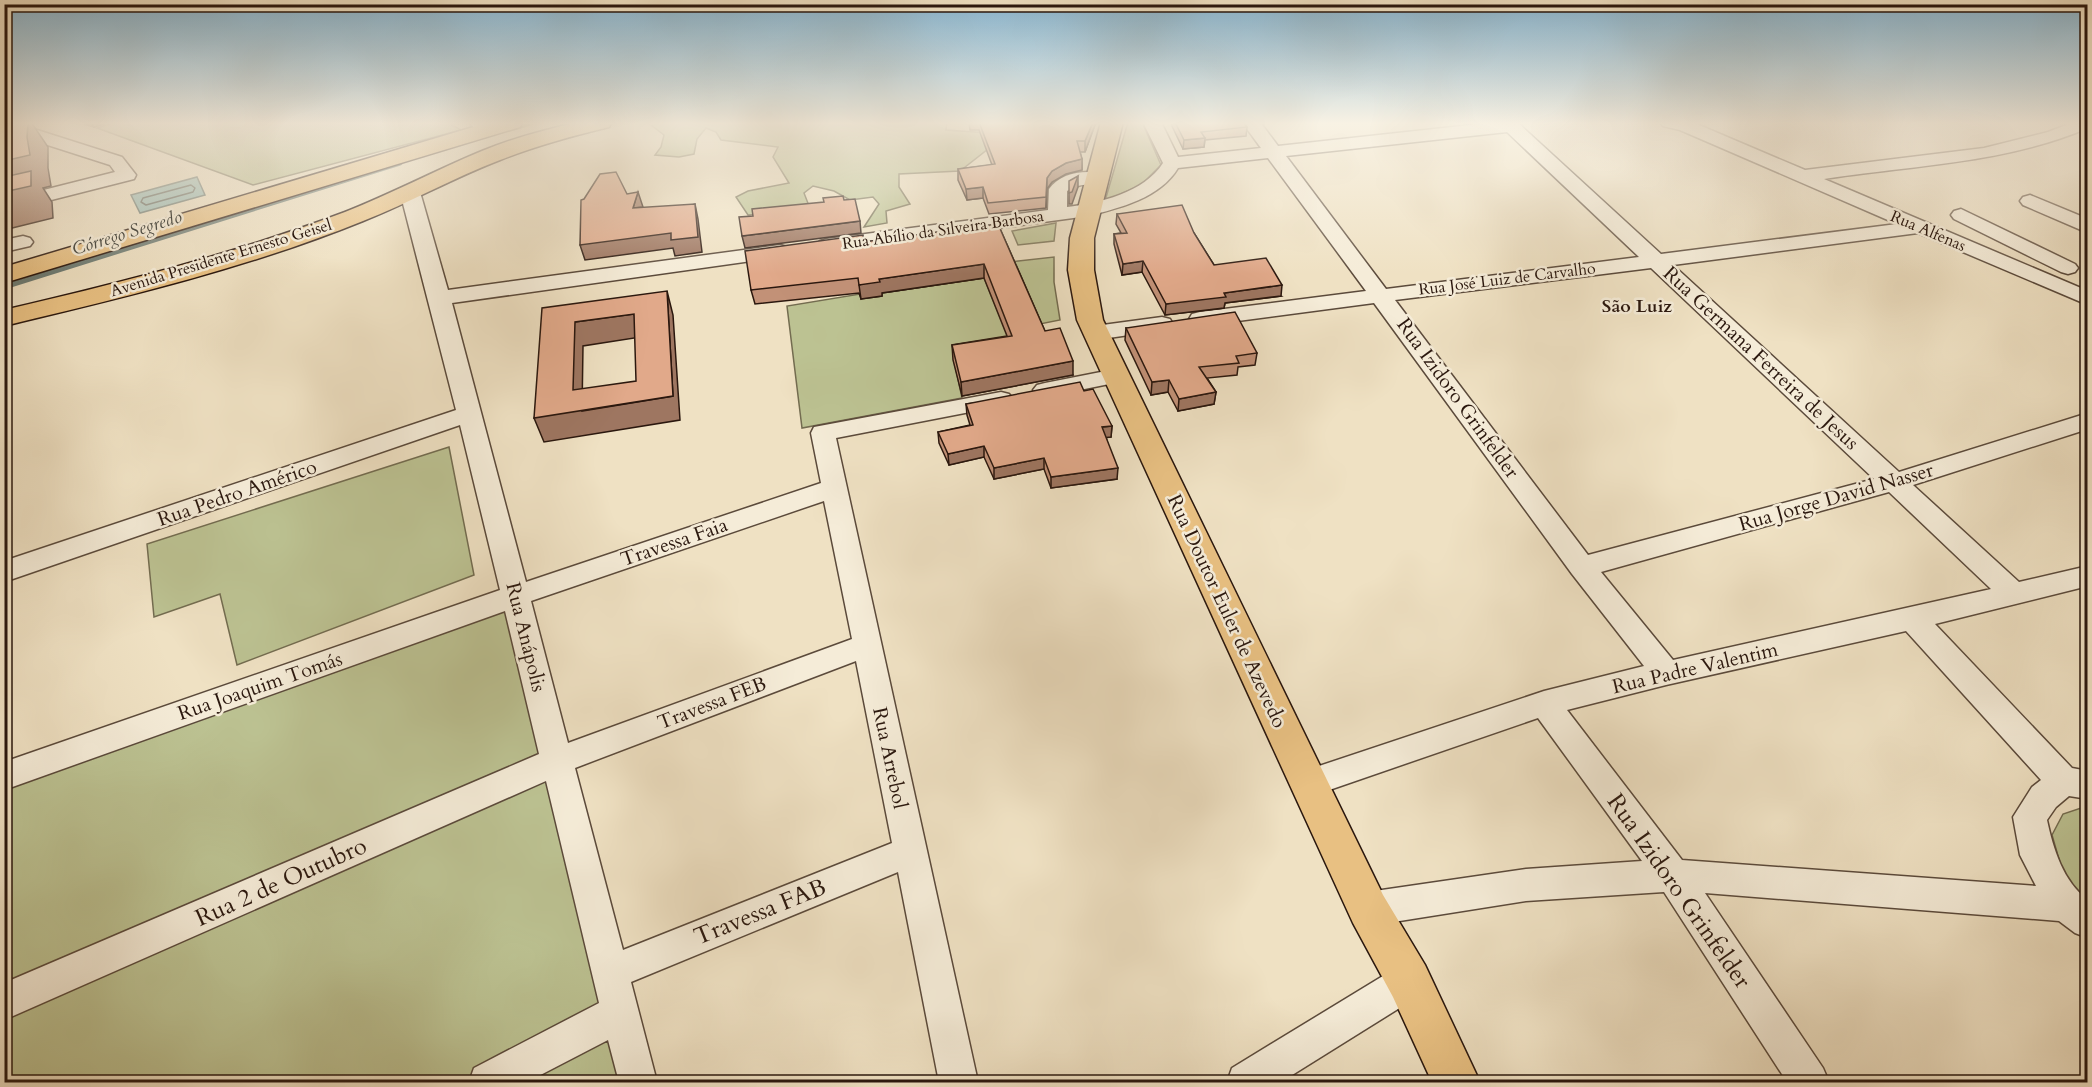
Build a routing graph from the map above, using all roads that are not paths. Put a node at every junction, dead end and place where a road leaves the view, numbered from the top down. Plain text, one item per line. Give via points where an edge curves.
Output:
1 (126, 173) edge
2 (336, 173) edge
3 (452, 173) edge
4 (1093, 173) edge
5 (1167, 173) edge
6 (1288, 173) edge
7 (1562, 173) edge
8 (1796, 173) edge
9 (1828, 173) edge
10 (1804, 176) junction
11 (410, 192) junction
12 (1082, 201) junction
13 (2030, 201) dead end
14 (4, 206) edge
15 (1961, 215) dead end
16 (1920, 227) junction
17 (2088, 227) edge
18 (90, 249) junction
19 (1656, 260) junction
20 (2088, 261) edge
21 (2068, 268) junction
22 (4, 270) edge
23 (4, 275) edge
24 (2040, 279) junction
25 (146, 284) junction
26 (1382, 296) junction
27 (440, 298) junction
28 (2088, 299) edge
29 (4, 318) edge
30 (4, 332) edge
31 (1095, 333) junction
32 (1116, 376) junction
33 (469, 414) junction
34 (2088, 421) edge
35 (1893, 482) junction
36 (834, 488) junction
37 (1582, 567) junction
38 (4, 572) edge
39 (2088, 576) edge
40 (2014, 594) junction
41 (515, 596) junction
42 (1912, 619) junction
43 (867, 645) junction
44 (1666, 673) junction
45 (1544, 703) junction
46 (557, 761) junction
47 (4, 776) edge
48 (1309, 783) junction
49 (2075, 783) edge
50 (910, 851) junction
51 (1673, 875) junction
52 (1368, 909) junction
53 (2077, 913) edge
54 (610, 973) junction
55 (1409, 981) junction
56 (4, 1002) edge
57 (620, 1013) junction
58 (488, 1083) edge
59 (638, 1083) edge
60 (959, 1083) edge
61 (1246, 1083) edge
62 (1456, 1083) edge
63 (1809, 1083) edge

1 - 14 street
2 - 18 main road
3 - 11 main road, Avenida Presidente Ernesto Geisel
4 - 12 main road, Rua Doutor Euler de Azevedo
5 - 12 street, Rua Abílio da Silveira Barbosa via 1121,201
6 - 26 street, Rua Izidoro Grinfelder
7 - 19 street, Rua Germana Ferreira de Jesus
8 - 10 street, Rua Alfenas
9 - 10 street
10 - 16 street, Rua Alfenas
11 - 25 main road, Avenida Presidente Ernesto Geisel via 283,242
11 - 27 street, Rua Anápolis
12 - 27 street, Rua Abílio da Silveira Barbosa via 807,248
12 - 31 main road, Rua Doutor Euler de Azevedo via 1082,270 1086,306
13 - 17 street
15 - 21 street
16 - 19 street, Rua José Luiz de Carvalho
16 - 24 street, Rua Alfenas
18 - 22 main road
18 - 23 main road
19 - 26 street, Rua José Luiz de Carvalho
19 - 35 street, Rua Germana Ferreira de Jesus
20 - 21 street
21 - 24 street
24 - 28 street, Rua Alfenas
25 - 29 main road, Avenida Presidente Ernesto Geisel
25 - 30 main road
26 - 31 street, Rua José Luiz de Carvalho
26 - 37 street, Rua Izidoro Grinfelder
27 - 33 street, Rua Anápolis
31 - 32 main road, Rua Doutor Euler de Azevedo
32 - 36 street, Rua Arrebol via 823,433
32 - 48 main road, Rua Doutor Euler de Azevedo
33 - 38 street, Rua Pedro Américo
33 - 41 street, Rua Anápolis
34 - 35 street, Rua Jorge David Nasser
35 - 37 street, Rua Jorge David Nasser
35 - 40 street, Rua Germana Ferreira de Jesus
36 - 41 street, Travessa Faia
36 - 43 street, Rua Arrebol
37 - 44 street, Rua Izidoro Grinfelder
39 - 40 street, Rua Padre Valentim
40 - 42 street, Rua Padre Valentim
41 - 46 street, Rua Anápolis
41 - 47 street, Rua Joaquim Tomás
42 - 44 street, Rua Padre Valentim
42 - 49 street
43 - 46 street, Travessa FEB
43 - 50 street, Rua Arrebol
44 - 45 street, Rua Padre Valentim
45 - 48 street, Rua Padre Valentim
45 - 51 street, Rua Izidoro Grinfelder
46 - 54 street, Rua Anápolis
46 - 56 street, Rua 2 de Outubro
48 - 52 main road, Rua Doutor Euler de Azevedo
49 - 53 street via 2044,797 2030,818 2037,855
50 - 54 street, Travessa FAB
50 - 60 street, Rua Arrebol
51 - 52 street via 1526,885
51 - 53 street
51 - 63 street, Rua Izidoro Grinfelder
52 - 55 main road, Rua Doutor Euler de Azevedo
54 - 57 street, Rua Anápolis
55 - 61 street
55 - 62 main road, Rua Doutor Euler de Azevedo
57 - 58 street
57 - 59 street, Rua Anápolis

